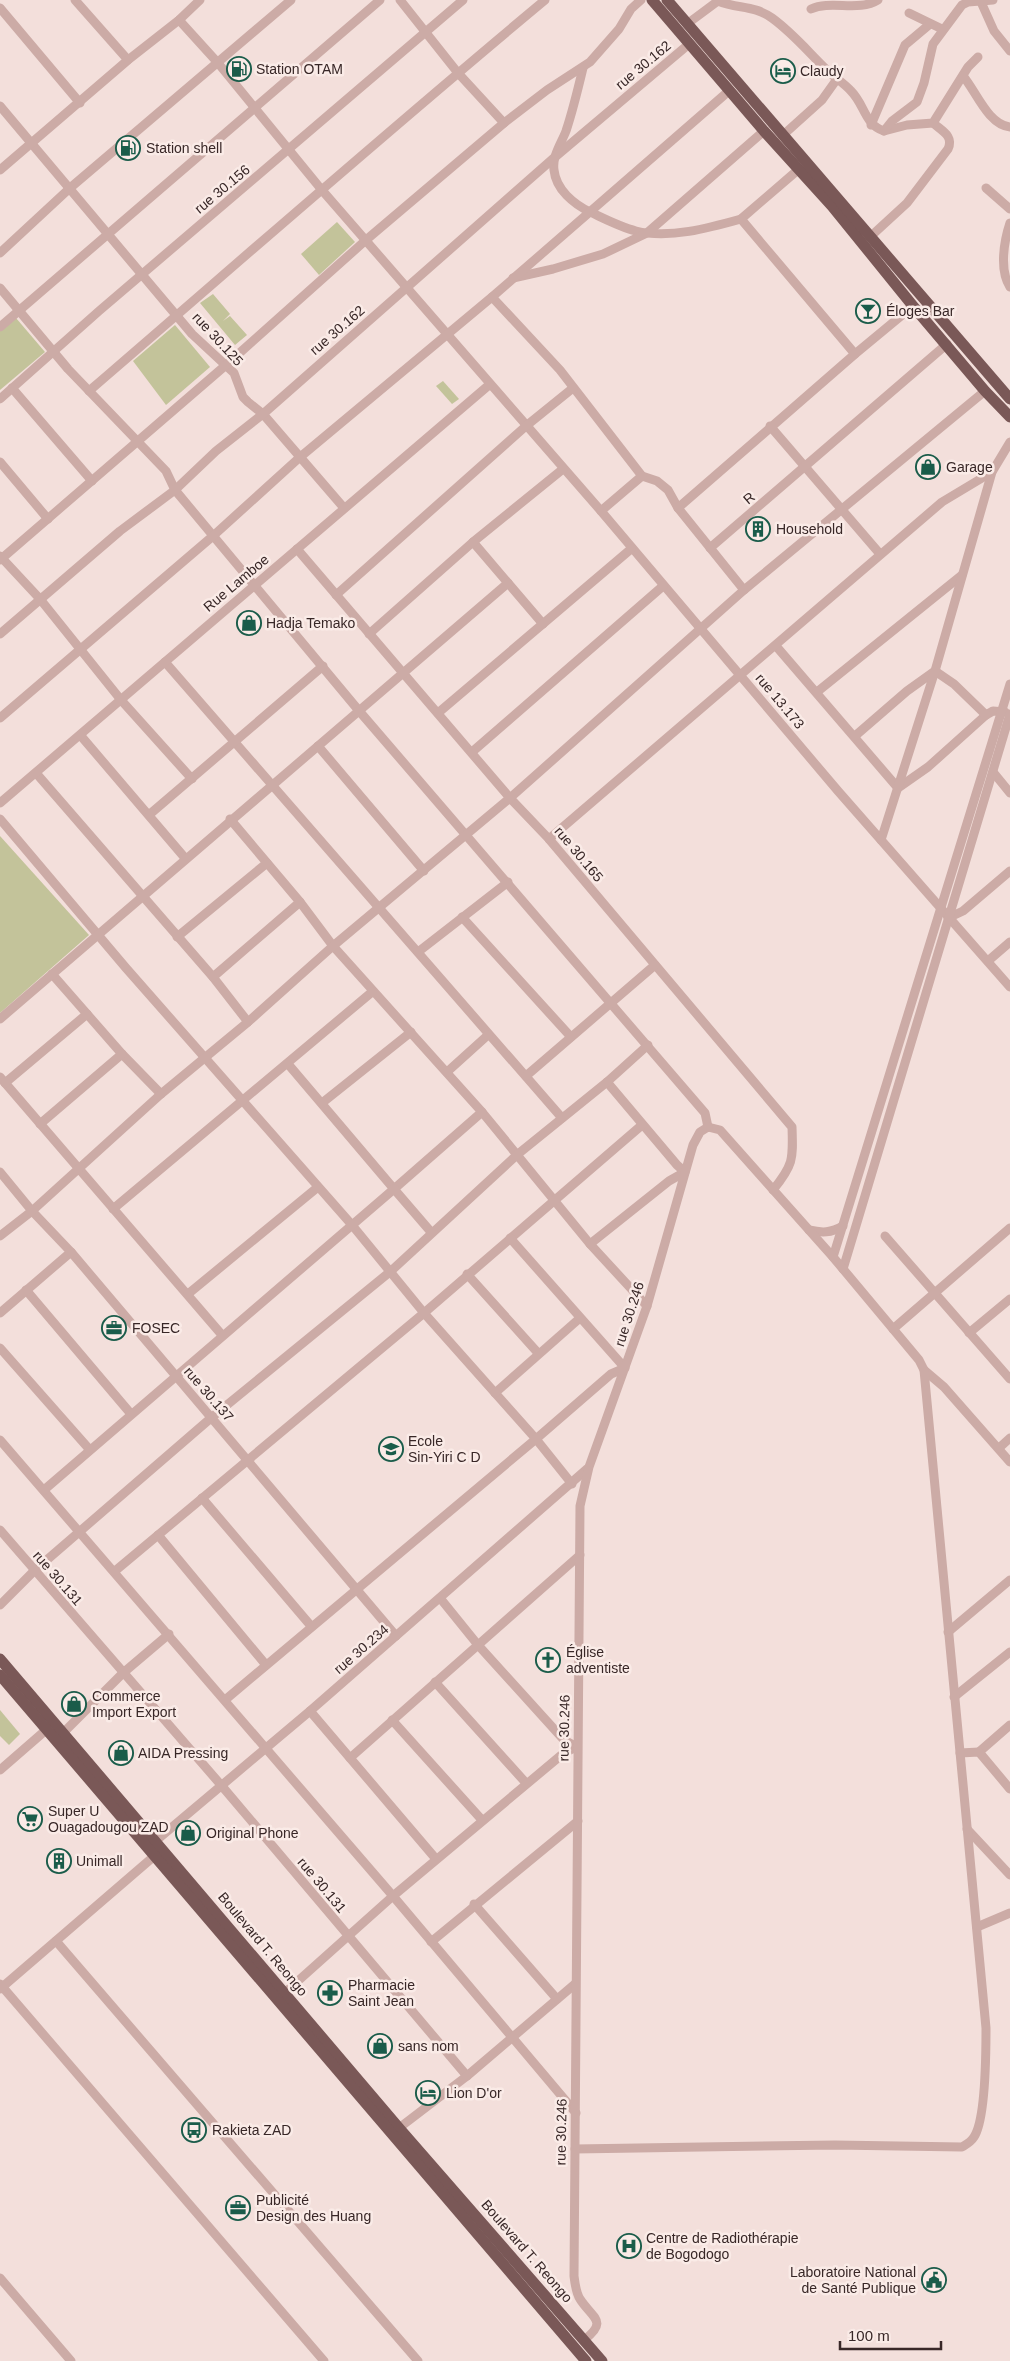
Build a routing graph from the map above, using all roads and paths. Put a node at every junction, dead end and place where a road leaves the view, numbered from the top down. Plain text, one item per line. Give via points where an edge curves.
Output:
1 (75, 0) edge
2 (200, 0) edge
3 (291, 0) edge
4 (380, 0) edge
5 (400, 0) edge
6 (463, 0) edge
7 (545, 0) edge
8 (641, 0) edge
9 (652, 0) edge
10 (667, 0) edge
11 (719, 0) edge
12 (878, 0) edge
13 (993, 0) edge
14 (982, 2) junction
15 (0, 8) edge
16 (811, 8) dead end
17 (909, 13) dead end
18 (179, 20) junction
19 (687, 24) junction
20 (930, 24) junction
21 (942, 29) junction
22 (425, 32) junction
23 (689, 44) junction
24 (1010, 51) edge
25 (978, 57) dead end
26 (128, 60) junction
27 (218, 63) junction
28 (583, 68) junction
29 (458, 73) junction
30 (963, 76) junction
31 (837, 79) junction
32 (730, 90) junction
33 (80, 103) junction
34 (0, 106) edge
35 (255, 109) junction
36 (934, 123) junction
37 (504, 124) junction
38 (871, 125) junction
39 (1010, 127) edge
40 (764, 131) junction
41 (884, 131) junction
42 (782, 136) junction
43 (31, 142) junction
44 (290, 150) junction
45 (555, 157) junction
46 (799, 169) junction
47 (0, 170) edge
48 (70, 188) junction
49 (986, 188) dead end
50 (321, 189) junction
51 (1010, 209) edge
52 (589, 211) junction
53 (741, 219) junction
54 (1010, 223) edge
55 (647, 233) junction
56 (108, 234) junction
57 (870, 237) junction
58 (366, 240) junction
59 (0, 253) edge
60 (143, 274) junction
61 (513, 278) junction
62 (1010, 287) edge
63 (0, 288) edge
64 (407, 288) junction
65 (492, 297) junction
66 (913, 306) junction
67 (20, 312) junction
68 (178, 316) junction
69 (0, 327) edge
70 (446, 333) junction
71 (946, 344) junction
72 (53, 351) junction
73 (855, 354) junction
74 (226, 365) junction
75 (489, 385) junction
76 (12, 388) junction
77 (573, 388) junction
78 (89, 391) junction
79 (985, 391) junction
80 (0, 399) edge
81 (1010, 399) edge
82 (263, 414) junction
83 (1010, 417) edge
84 (526, 426) junction
85 (770, 426) junction
86 (137, 442) junction
87 (1010, 442) edge
88 (299, 458) junction
89 (0, 462) edge
90 (805, 468) junction
91 (563, 469) junction
92 (992, 472) junction
93 (642, 476) junction
94 (92, 481) junction
95 (175, 490) junction
96 (344, 508) junction
97 (678, 508) junction
98 (842, 510) junction
99 (601, 511) junction
100 (48, 519) junction
101 (213, 536) junction
102 (473, 542) junction
103 (710, 548) junction
104 (631, 549) junction
105 (297, 550) junction
106 (880, 554) junction
107 (1, 558) edge
108 (963, 575) junction
109 (508, 582) junction
110 (254, 585) junction
111 (663, 586) junction
112 (744, 590) junction
113 (336, 594) junction
114 (40, 599) junction
115 (543, 624) junction
116 (701, 630) junction
117 (0, 634) edge
118 (369, 634) junction
119 (776, 646) junction
120 (81, 648) junction
121 (165, 662) junction
122 (324, 666) junction
123 (935, 671) junction
124 (403, 673) junction
125 (740, 675) junction
126 (1010, 684) edge
127 (817, 692) junction
128 (121, 700) junction
129 (360, 712) junction
130 (438, 713) junction
131 (1007, 713) edge
132 (986, 715) junction
133 (0, 718) edge
134 (81, 736) junction
135 (855, 736) junction
136 (236, 742) junction
137 (318, 746) junction
138 (472, 752) junction
139 (993, 772) junction
140 (36, 773) junction
141 (192, 779) junction
142 (273, 784) junction
143 (898, 788) junction
144 (1010, 793) edge
145 (510, 798) junction
146 (0, 803) edge
147 (150, 814) junction
148 (0, 819) edge
149 (230, 819) junction
150 (468, 835) junction
151 (549, 838) junction
152 (881, 840) junction
153 (185, 858) junction
154 (268, 863) junction
155 (424, 870) junction
156 (1010, 871) edge
157 (508, 882) junction
158 (142, 895) junction
159 (300, 902) junction
160 (379, 908) junction
161 (942, 910) junction
162 (462, 917) junction
163 (948, 918) junction
164 (98, 934) junction
165 (177, 937) junction
166 (1010, 942) edge
167 (333, 946) junction
168 (418, 952) junction
169 (988, 962) junction
170 (655, 965) junction
171 (52, 974) junction
172 (213, 977) junction
173 (1010, 987) edge
174 (372, 992) junction
175 (612, 1003) junction
176 (88, 1014) junction
177 (0, 1019) edge
178 (248, 1022) junction
179 (411, 1032) junction
180 (488, 1035) junction
181 (571, 1037) junction
182 (648, 1045) junction
183 (122, 1054) junction
184 (205, 1058) junction
185 (288, 1064) junction
186 (447, 1072) junction
187 (526, 1076) junction
188 (3, 1080) edge
189 (607, 1082) junction
190 (161, 1094) junction
191 (244, 1101) junction
192 (322, 1103) junction
193 (482, 1112) junction
194 (562, 1118) junction
195 (40, 1124) junction
196 (642, 1125) junction
197 (708, 1127) junction
198 (518, 1154) junction
199 (79, 1169) junction
200 (0, 1172) edge
201 (685, 1172) junction
202 (318, 1187) junction
203 (394, 1189) junction
204 (773, 1190) junction
205 (554, 1201) junction
206 (114, 1209) junction
207 (32, 1211) junction
208 (352, 1225) junction
209 (843, 1226) junction
210 (1010, 1228) edge
211 (809, 1230) junction
212 (431, 1232) junction
213 (0, 1236) edge
214 (885, 1236) dead end
215 (510, 1238) junction
216 (590, 1244) junction
217 (71, 1252) junction
218 (834, 1257) junction
219 (844, 1269) junction
220 (391, 1271) junction
221 (467, 1274) junction
222 (26, 1290) junction
223 (935, 1293) junction
224 (188, 1294) junction
225 (1010, 1299) edge
226 (647, 1306) junction
227 (0, 1313) edge
228 (424, 1313) junction
229 (580, 1318) junction
230 (893, 1329) junction
231 (969, 1333) junction
232 (222, 1335) junction
233 (0, 1348) edge
234 (538, 1354) junction
235 (625, 1368) junction
236 (924, 1370) junction
237 (1008, 1373) edge
238 (175, 1376) junction
239 (496, 1393) junction
240 (131, 1414) junction
241 (211, 1418) junction
242 (1010, 1438) edge
243 (536, 1439) junction
244 (0, 1440) edge
245 (999, 1448) junction
246 (90, 1450) junction
247 (247, 1460) junction
248 (1010, 1462) edge
249 (589, 1467) junction
250 (572, 1484) junction
251 (44, 1490) junction
252 (202, 1498) junction
253 (0, 1530) edge
254 (79, 1532) junction
255 (158, 1535) junction
256 (580, 1555) junction
257 (34, 1571) junction
258 (115, 1571) junction
259 (1010, 1580) edge
260 (357, 1588) junction
261 (440, 1598) junction
262 (0, 1605) edge
263 (311, 1626) junction
264 (948, 1632) junction
265 (169, 1634) junction
266 (396, 1636) junction
267 (478, 1645) junction
268 (1010, 1652) edge
269 (0, 1659) edge
270 (266, 1664) junction
271 (123, 1673) junction
272 (0, 1675) edge
273 (435, 1682) junction
274 (954, 1697) junction
275 (225, 1700) junction
276 (310, 1711) junction
277 (392, 1720) junction
278 (1010, 1725) edge
279 (46, 1730) junction
280 (62, 1734) junction
281 (265, 1747) junction
282 (576, 1747) junction
283 (979, 1752) junction
284 (960, 1753) junction
285 (350, 1758) junction
286 (0, 1770) edge
287 (526, 1783) junction
288 (221, 1785) junction
289 (1010, 1788) edge
290 (482, 1820) junction
291 (578, 1821) junction
292 (967, 1829) junction
293 (155, 1848) junction
294 (436, 1859) junction
295 (1008, 1870) edge
296 (393, 1896) junction
297 (474, 1904) junction
298 (1010, 1913) edge
299 (977, 1928) junction
300 (348, 1937) junction
301 (56, 1940) junction
302 (431, 1942) junction
303 (575, 1984) junction
304 (1, 1987) edge
305 (281, 1996) junction
306 (558, 1999) junction
307 (514, 2037) junction
308 (466, 2076) junction
309 (576, 2113) junction
310 (400, 2128) junction
311 (575, 2149) junction
312 (0, 2278) edge
313 (584, 2340) junction
314 (71, 2361) edge
315 (324, 2361) edge
316 (418, 2361) edge
317 (586, 2361) edge
318 (602, 2361) edge

1 - 26 street
2 - 18 street
3 - 27 street
4 - 35 street
5 - 22 street
6 - 22 street, rue 30.156
7 - 29 street
8 - 28 street
9 - 23 main road
10 - 19 main road
11 - 19 street
11 - 31 street via 736,7 756,8 772,18 795,36
12 - 16 street via 870,3 823,3
13 - 14 street
14 - 21 street via 965,3
14 - 24 street via 994,31
15 - 33 street
17 - 20 street
18 - 26 street
18 - 27 street, rue 13.173
19 - 42 main road
20 - 21 street
20 - 38 street via 905,45
21 - 41 street via 932,44 917,102
22 - 29 street
22 - 44 street, rue 30.156
23 - 32 main road
23 - 45 street, rue 30.162
25 - 30 street
26 - 33 street
27 - 35 street, rue 13.173
27 - 48 street
28 - 37 street via 547,90
28 - 45 street
29 - 37 street
29 - 50 street
30 - 36 street
30 - 39 street via 990,115
31 - 38 street via 854,93
31 - 42 street via 822,100
32 - 40 main road
32 - 52 street
33 - 43 street
34 - 43 street, rue 30.125
35 - 44 street, rue 13.173
35 - 56 street
36 - 41 street
36 - 57 street via 950,139 948,149 907,203
37 - 58 street
38 - 41 street
40 - 46 main road
40 - 55 street
42 - 57 main road
43 - 47 street
43 - 48 street, rue 30.125
44 - 50 street, rue 13.173
44 - 60 street, rue 30.156
45 - 52 street via 555,176 561,187 571,200
45 - 64 street, rue 30.162
46 - 53 street
46 - 66 main road
48 - 56 street, rue 30.125
48 - 59 street
49 - 51 street
50 - 58 street, rue 13.173
50 - 68 street
52 - 55 street via 617,225
52 - 61 street
53 - 55 street via 702,229
53 - 73 street
54 - 62 street via 1004,263 1005,280
55 - 61 street via 603,254
56 - 60 street, rue 30.125
56 - 67 street
57 - 81 main road
58 - 64 street, rue 13.173
58 - 74 street
60 - 68 street, rue 30.125
60 - 72 street, rue 30.156
61 - 65 street
63 - 67 street
64 - 70 street, rue 13.173
64 - 82 street, rue 30.162
65 - 70 street
65 - 77 street
66 - 71 main road
66 - 73 street
67 - 69 street
67 - 72 street
68 - 74 street, rue 30.125 via 198,340
68 - 78 street
70 - 75 street, rue 13.173
70 - 88 street
71 - 79 main road
71 - 90 street, R
72 - 76 street, rue 30.156
72 - 78 street
73 - 85 street
74 - 82 street, rue 30.125 via 234,373 243,397
74 - 86 street
75 - 84 street, rue 13.173
75 - 96 street, Rue Lamboe
76 - 80 street, rue 30.156
76 - 94 street
77 - 84 street
77 - 93 street
78 - 86 street
79 - 83 main road
79 - 98 street
82 - 88 street, rue 30.125
82 - 95 street, rue 30.162 via 216,451
84 - 91 street, rue 13.173
84 - 113 street
85 - 90 street
85 - 97 street
86 - 94 street
86 - 95 street via 166,471
87 - 92 street
88 - 96 street, rue 30.125
88 - 101 street
89 - 100 street
90 - 98 street
90 - 103 street, R
91 - 99 street, rue 13.173
91 - 102 street
92 - 106 street via 942,502
92 - 108 street
93 - 97 street via 663,484
93 - 99 street
94 - 100 street
95 - 101 street
95 - 114 street, rue 30.162 via 120,531
96 - 105 street, Rue Lamboe
97 - 103 street
98 - 106 street
98 - 112 street
99 - 104 street, rue 13.173
100 - 107 street
101 - 110 street
101 - 120 street
102 - 109 street
102 - 118 street
103 - 112 street
104 - 111 street, rue 13.173
104 - 115 street
105 - 110 street, Rue Lamboe
105 - 113 street, rue 30.165
106 - 119 street
107 - 114 street
108 - 123 street
108 - 127 street
109 - 115 street
109 - 124 street
110 - 121 street, Rue Lamboe
110 - 122 street
111 - 116 street, rue 13.173
111 - 138 street
112 - 116 street
113 - 118 street, rue 30.165
114 - 117 street, rue 30.162
114 - 120 street
115 - 130 street
116 - 125 street, rue 13.173
116 - 145 street
118 - 124 street, rue 30.165
119 - 125 street
119 - 127 street
120 - 128 street
120 - 133 street
121 - 128 street, Rue Lamboe
121 - 136 street
122 - 129 street
122 - 136 street
123 - 132 street via 954,684
123 - 135 street
123 - 143 street
124 - 129 street
124 - 130 street, rue 30.165
125 - 151 street
125 - 152 street, rue 13.173
126 - 131 street
127 - 135 street
128 - 134 street, Rue Lamboe
128 - 141 street
129 - 137 street
129 - 150 street
130 - 138 street, rue 30.165
131 - 132 street via 993,711
131 - 139 street
131 - 161 street
132 - 143 street via 928,767
134 - 140 street, Rue Lamboe
134 - 147 street
135 - 143 street
136 - 141 street
136 - 142 street
137 - 142 street
137 - 155 street
138 - 145 street, rue 30.165
139 - 144 street
139 - 163 street
140 - 146 street, Rue Lamboe
140 - 158 street
141 - 147 street
142 - 149 street
142 - 160 street
143 - 152 street
145 - 150 street
145 - 151 street, rue 30.165
147 - 153 street
148 - 164 street
149 - 153 street
149 - 154 street
150 - 155 street
150 - 157 street
151 - 170 street, rue 30.165
152 - 161 street, rue 13.173
153 - 158 street
154 - 159 street
154 - 165 street
155 - 160 street
156 - 163 street via 963,911
157 - 162 street
157 - 175 street
158 - 164 street
158 - 165 street
159 - 167 street
159 - 172 street
160 - 167 street
160 - 168 street
161 - 163 street, rue 13.173
161 - 209 street
162 - 168 street
162 - 181 street
163 - 169 street, rue 13.173
163 - 219 street
164 - 171 street
164 - 184 street
165 - 172 street
166 - 169 street
167 - 174 street
167 - 178 street
168 - 180 street
169 - 173 street, rue 13.173
170 - 175 street
170 - 204 street, rue 30.165 via 792,1126 793,1156 788,1172
171 - 176 street
171 - 177 street
172 - 178 street
174 - 179 street
174 - 185 street
175 - 181 street
175 - 182 street
176 - 183 street
176 - 188 street
178 - 184 street
179 - 186 street
179 - 192 street
180 - 186 street
180 - 187 street
181 - 187 street
182 - 189 street
182 - 197 street via 705,1113
183 - 190 street
183 - 195 street
184 - 190 street
184 - 191 street
185 - 191 street
185 - 192 street
186 - 193 street
187 - 194 street
188 - 195 street
189 - 194 street
189 - 196 street
190 - 199 street
191 - 202 street
191 - 206 street
192 - 203 street
193 - 198 street
193 - 203 street
194 - 198 street
195 - 199 street
196 - 201 street
196 - 205 street
197 - 201 street, rue 30.246 via 696,1137
197 - 204 street via 720,1130
198 - 205 street
198 - 212 street
199 - 206 street
199 - 207 street
200 - 207 street, rue 30.137
201 - 216 street
201 - 226 street, rue 30.246
202 - 208 street
202 - 224 street
203 - 208 street
203 - 212 street
204 - 211 street
205 - 215 street
205 - 216 street
206 - 224 street
207 - 213 street
207 - 217 street, rue 30.137
208 - 220 street
208 - 232 street
209 - 211 street via 834,1232
209 - 218 street
210 - 223 street
211 - 218 street
212 - 220 street
214 - 223 street
215 - 221 street
215 - 229 street
216 - 226 street
217 - 222 street
217 - 238 street, rue 30.137
218 - 219 street
219 - 230 street
220 - 228 street
220 - 241 street
221 - 228 street
221 - 234 street
222 - 227 street
222 - 240 street
223 - 230 street
223 - 231 street
224 - 232 street
225 - 231 street
226 - 235 street, rue 30.246
228 - 239 street
228 - 247 street
229 - 234 street
229 - 235 street
230 - 236 street
231 - 237 street
232 - 238 street
233 - 246 street
234 - 239 street
235 - 243 street via 611,1374
235 - 249 street, rue 30.246
236 - 245 street via 944,1387
236 - 264 street
238 - 240 street
238 - 241 street, rue 30.137
239 - 243 street
240 - 246 street
241 - 247 street, rue 30.137
241 - 254 street
242 - 245 street
243 - 250 street
243 - 260 street
244 - 251 street
245 - 248 street
246 - 251 street
247 - 252 street
247 - 260 street, rue 30.137
249 - 250 street, rue 30.234
249 - 256 street, rue 30.246 via 580,1506
250 - 261 street, rue 30.234
251 - 254 street
252 - 255 street
252 - 263 street
253 - 257 street, rue 30.131
254 - 257 street
254 - 258 street
255 - 258 street
255 - 270 street
256 - 267 street
256 - 282 street, rue 30.246
257 - 262 street
257 - 271 street, rue 30.131
258 - 265 street
259 - 264 street
260 - 263 street
260 - 266 street, rue 30.137
261 - 266 street, rue 30.234
261 - 267 street
263 - 270 street
264 - 274 street
265 - 271 street
265 - 275 street
266 - 276 street, rue 30.234
267 - 273 street
267 - 282 street via 564,1740
268 - 274 street
269 - 280 main road, Boulevard T. Reongo
270 - 275 street
271 - 280 street
271 - 288 street, rue 30.131
272 - 279 main road, Boulevard T. Reongo
273 - 277 street
273 - 287 street
274 - 284 street
275 - 281 street
276 - 281 street, rue 30.234
276 - 285 street
277 - 285 street
277 - 290 street
278 - 283 street
279 - 286 street
279 - 293 main road, Boulevard T. Reongo
280 - 293 main road, Boulevard T. Reongo
281 - 288 street, rue 30.234
281 - 296 street
282 - 287 street
282 - 291 street, rue 30.246
283 - 284 street
283 - 289 street
284 - 292 street
285 - 294 street
287 - 290 street
288 - 293 street, rue 30.234
288 - 300 street, rue 30.131
290 - 294 street
291 - 297 street
291 - 303 street, rue 30.246
292 - 295 street
292 - 299 street
293 - 301 street, rue 30.234
293 - 305 main road, Boulevard T. Reongo
294 - 296 street
296 - 300 street
296 - 302 street
297 - 302 street
297 - 306 street
298 - 299 street
299 - 311 street via 986,2028 986,2071 975,2136 962,2147 835,2145
300 - 305 street
300 - 308 street, rue 30.131
301 - 304 street, rue 30.234
301 - 316 street
302 - 307 street
303 - 306 street
303 - 309 street, rue 30.246
304 - 315 street
305 - 310 main road, Boulevard T. Reongo
305 - 317 main road, Boulevard T. Reongo
306 - 307 street
307 - 308 street
307 - 309 street
308 - 310 street
309 - 311 street, rue 30.246
310 - 313 main road, Boulevard T. Reongo
311 - 313 street, rue 30.246 via 574,2276 580,2299 597,2319 594,2332
312 - 314 street
313 - 318 main road, Boulevard T. Reongo

